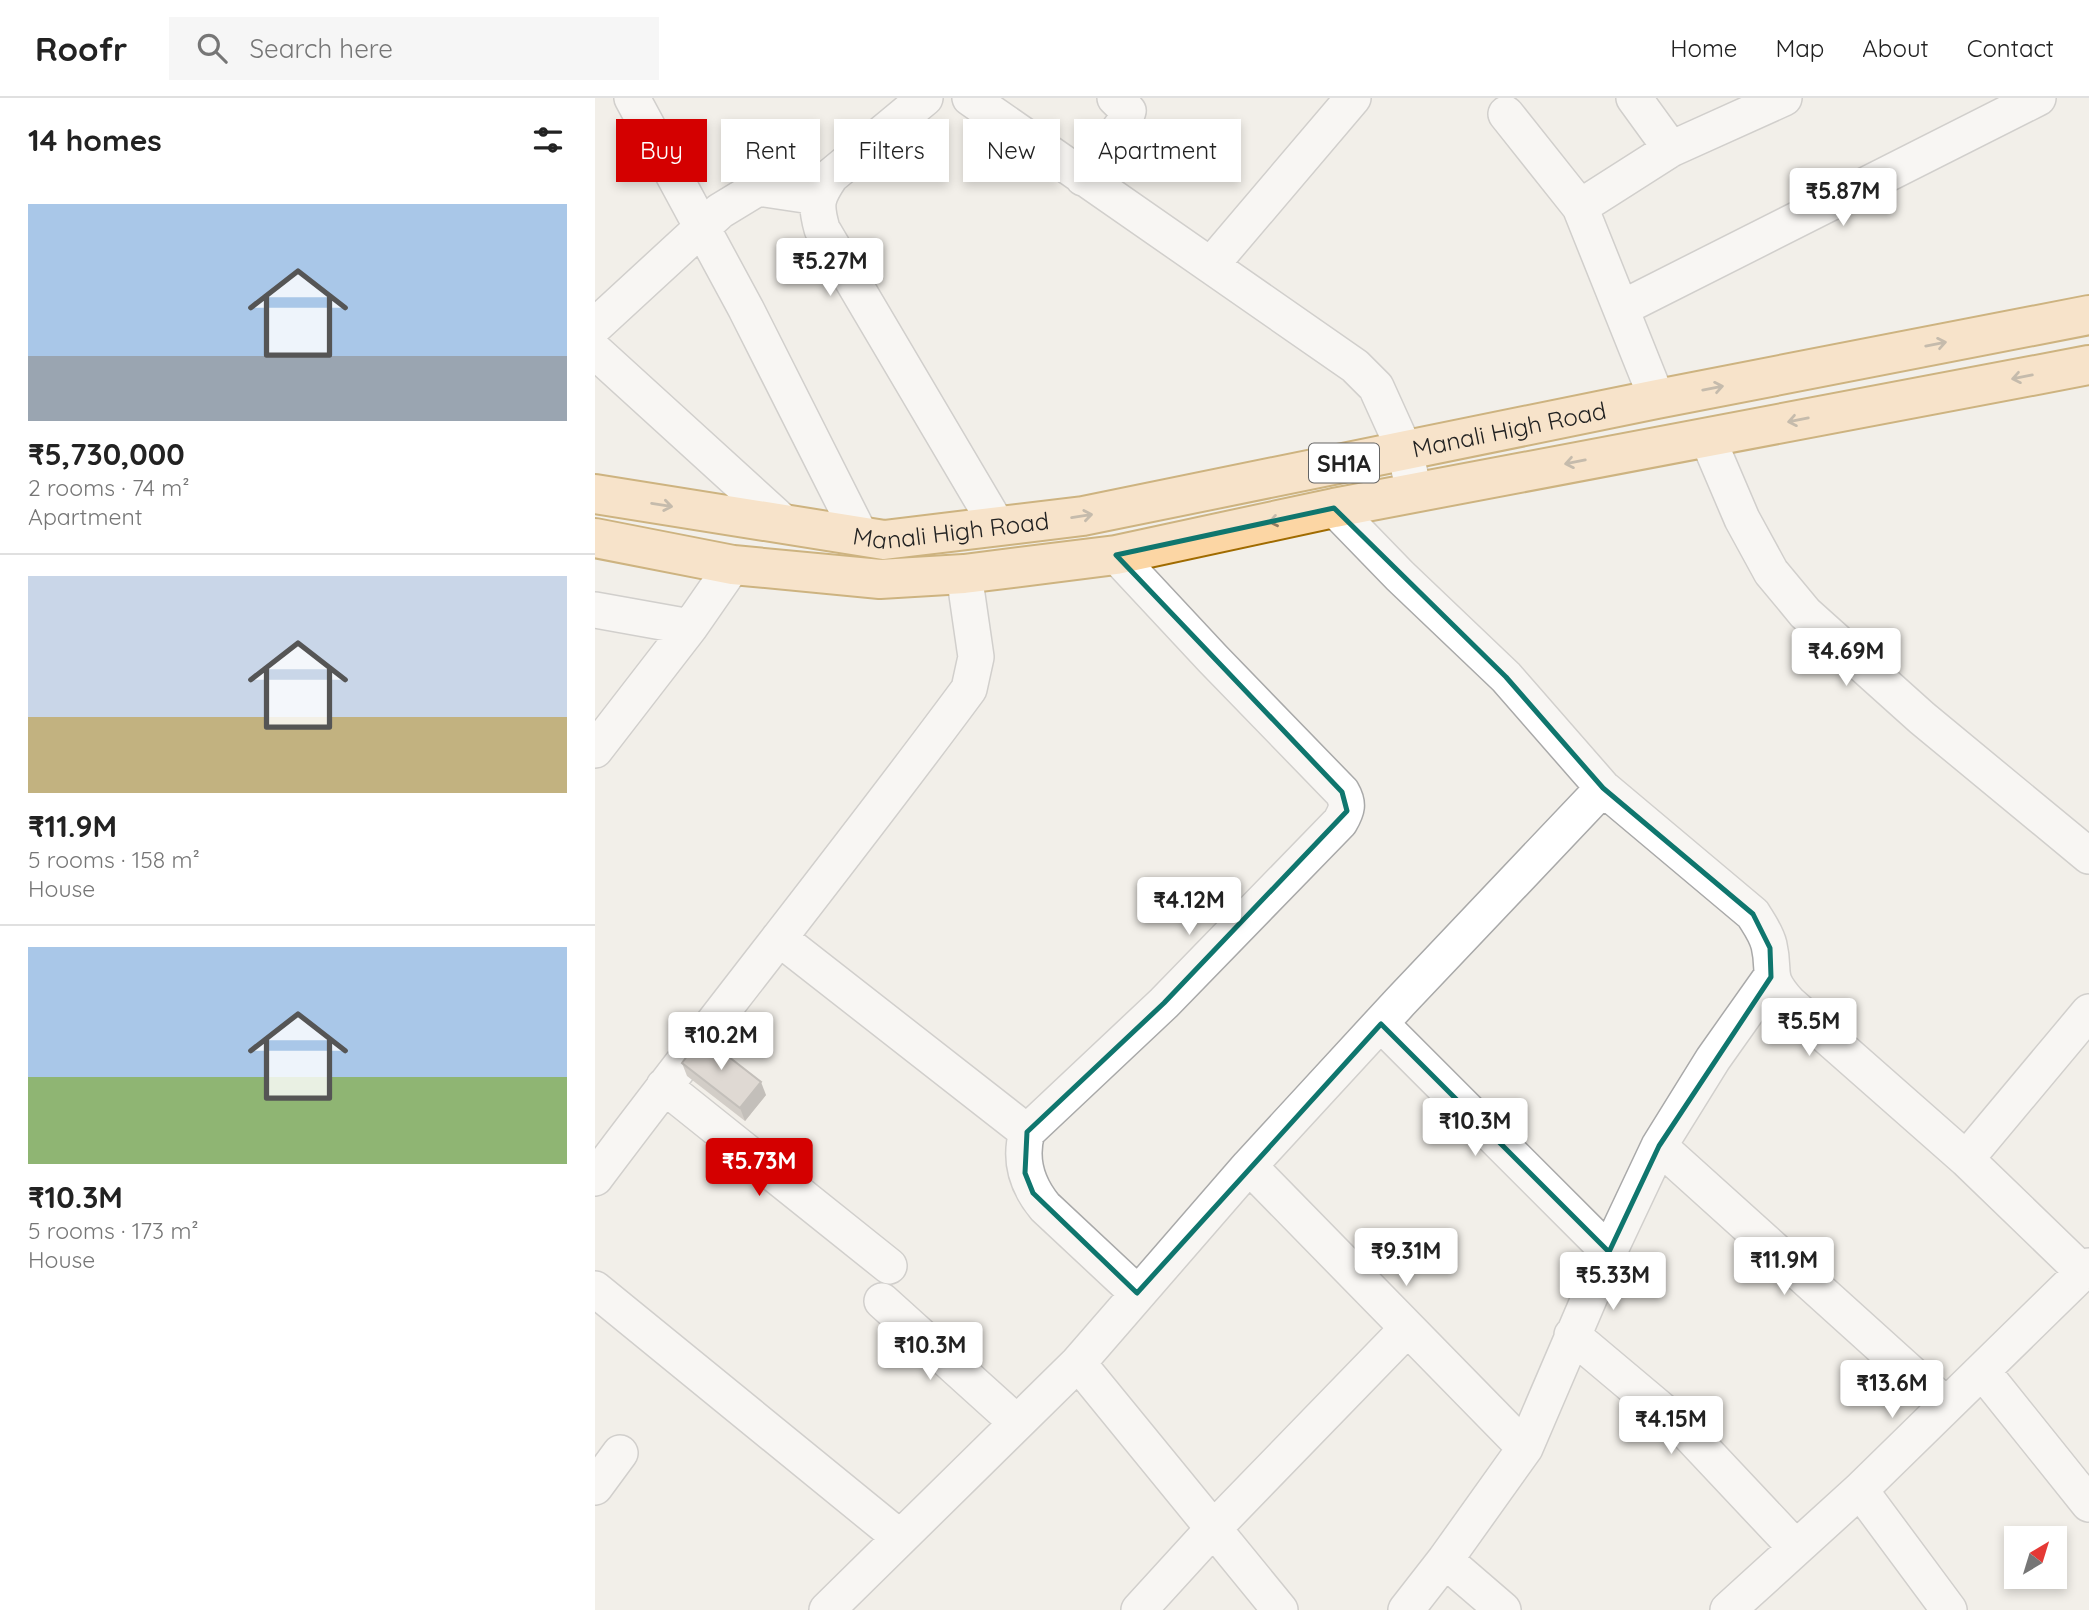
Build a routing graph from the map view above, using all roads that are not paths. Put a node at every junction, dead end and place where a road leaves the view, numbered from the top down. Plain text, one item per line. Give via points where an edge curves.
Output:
1 (632, 98) edge
2 (925, 98) edge
3 (970, 98) edge
4 (1115, 98) edge
5 (1353, 98) edge
6 (1634, 98) edge
7 (2038, 98) edge
8 (1777, 99) edge
9 (1506, 114) dead end
10 (1125, 119) edge
11 (1671, 149) junction
12 (1074, 171) edge
13 (1090, 182) edge
14 (818, 197) junction
15 (1580, 207) junction
16 (703, 229) junction
17 (1211, 265) junction
18 (1622, 308) junction
19 (2089, 315) edge
20 (595, 326) edge
21 (595, 351) edge
22 (2089, 365) edge
23 (1657, 399) junction
24 (1707, 437) junction
25 (1405, 450) junction
26 (1414, 492) junction
27 (595, 494) edge
28 (1334, 508) junction
29 (786, 525) junction
30 (998, 527) junction
31 (861, 537) junction
32 (595, 538) edge
33 (1116, 555) junction
34 (733, 565) junction
35 (964, 575) junction
36 (595, 610) edge
37 (690, 628) junction
38 (595, 750) edge
39 (1602, 788) junction
40 (2089, 856) edge
41 (779, 938) junction
42 (1771, 977) junction
43 (2089, 1012) edge
44 (1381, 1024) junction
45 (664, 1086) junction
46 (1027, 1132) junction
47 (1659, 1146) junction
48 (1966, 1159) junction
49 (1249, 1166) junction
50 (595, 1178) edge
51 (1609, 1252) junction
52 (889, 1266) dead end
53 (2086, 1269) edge
54 (595, 1289) edge
55 (1137, 1293) junction
56 (881, 1301) dead end
57 (1407, 1329) junction
58 (1572, 1335) junction
59 (1078, 1363) junction
60 (1983, 1372) junction
61 (1946, 1405) junction
62 (1016, 1422) junction
63 (1525, 1448) junction
64 (620, 1453) dead end
65 (595, 1487) edge
66 (1860, 1490) junction
67 (2089, 1504) edge
68 (1213, 1528) junction
69 (899, 1537) junction
70 (1796, 1548) junction
71 (1445, 1560) junction
72 (827, 1610) edge
73 (1139, 1610) edge
74 (1280, 1610) edge
75 (1406, 1610) edge
76 (1503, 1610) edge
77 (1728, 1610) edge
78 (1949, 1610) edge

1 - 16 street
2 - 14 street via 831,176
3 - 12 street
4 - 10 street via 1128,111
5 - 17 street
6 - 11 street
7 - 18 street
8 - 11 street
9 - 15 street
11 - 15 street
13 - 17 street
14 - 16 street via 758,188 720,211
14 - 30 street via 822,229
15 - 18 street
16 - 20 street
16 - 31 street
17 - 25 street via 1355,366 1376,387
18 - 23 street
23 -> 19 main road, Manali High Road / SH1A
21 - 29 street
22 -> 24 main road, Manali High Road / SH1A
23 - 25 main road, Manali High Road / SH1A
24 -> 26 main road, Manali High Road / SH1A
24 - 40 street via 1742,519 1771,572 1805,613 1921,718
25 - 26 street
30 -> 25 main road, Manali High Road / SH1A via 1083,516
26 - 28 main road, Manali High Road / SH1A
27 -> 29 main road, Manali High Road / SH1A
28 -> 33 main road, Manali High Road / SH1A
28 - 39 street via 1506,677
29 - 31 main road, Manali High Road / SH1A
30 - 31 main road, Manali High Road / SH1A via 884,540
32 - 34 main road, Manali High Road / SH1A
33 - 35 main road, Manali High Road / SH1A
33 - 46 street via 1342,792 1347,811 1173,994
34 - 35 main road, Manali High Road / SH1A via 880,579
34 - 37 street
35 - 41 street via 976,657 969,689
36 - 37 street
37 - 38 street
39 - 42 street via 1753,914 1770,948
39 - 44 street
41 - 45 street
41 - 46 street
42 - 47 street
42 - 48 street via 1789,1003
43 - 48 street
44 - 49 street
44 - 51 street
45 - 50 street
45 - 52 street
46 - 55 street via 1025,1173 1033,1193
47 - 51 street
47 - 61 street
48 - 53 street
49 - 55 street
49 - 57 street
51 - 58 street
53 - 60 street
54 - 69 street
55 - 59 street
56 - 62 street
57 - 63 street
57 - 68 street
58 - 63 street
58 - 70 street via 1685,1430
59 - 62 street
59 - 68 street
60 - 61 street
60 - 67 street
61 - 66 street
62 - 69 street
63 - 71 street
64 - 65 street
66 - 70 street
66 - 78 street
68 - 73 street
68 - 74 street
69 - 72 street
70 - 77 street
71 - 75 street
71 - 76 street

